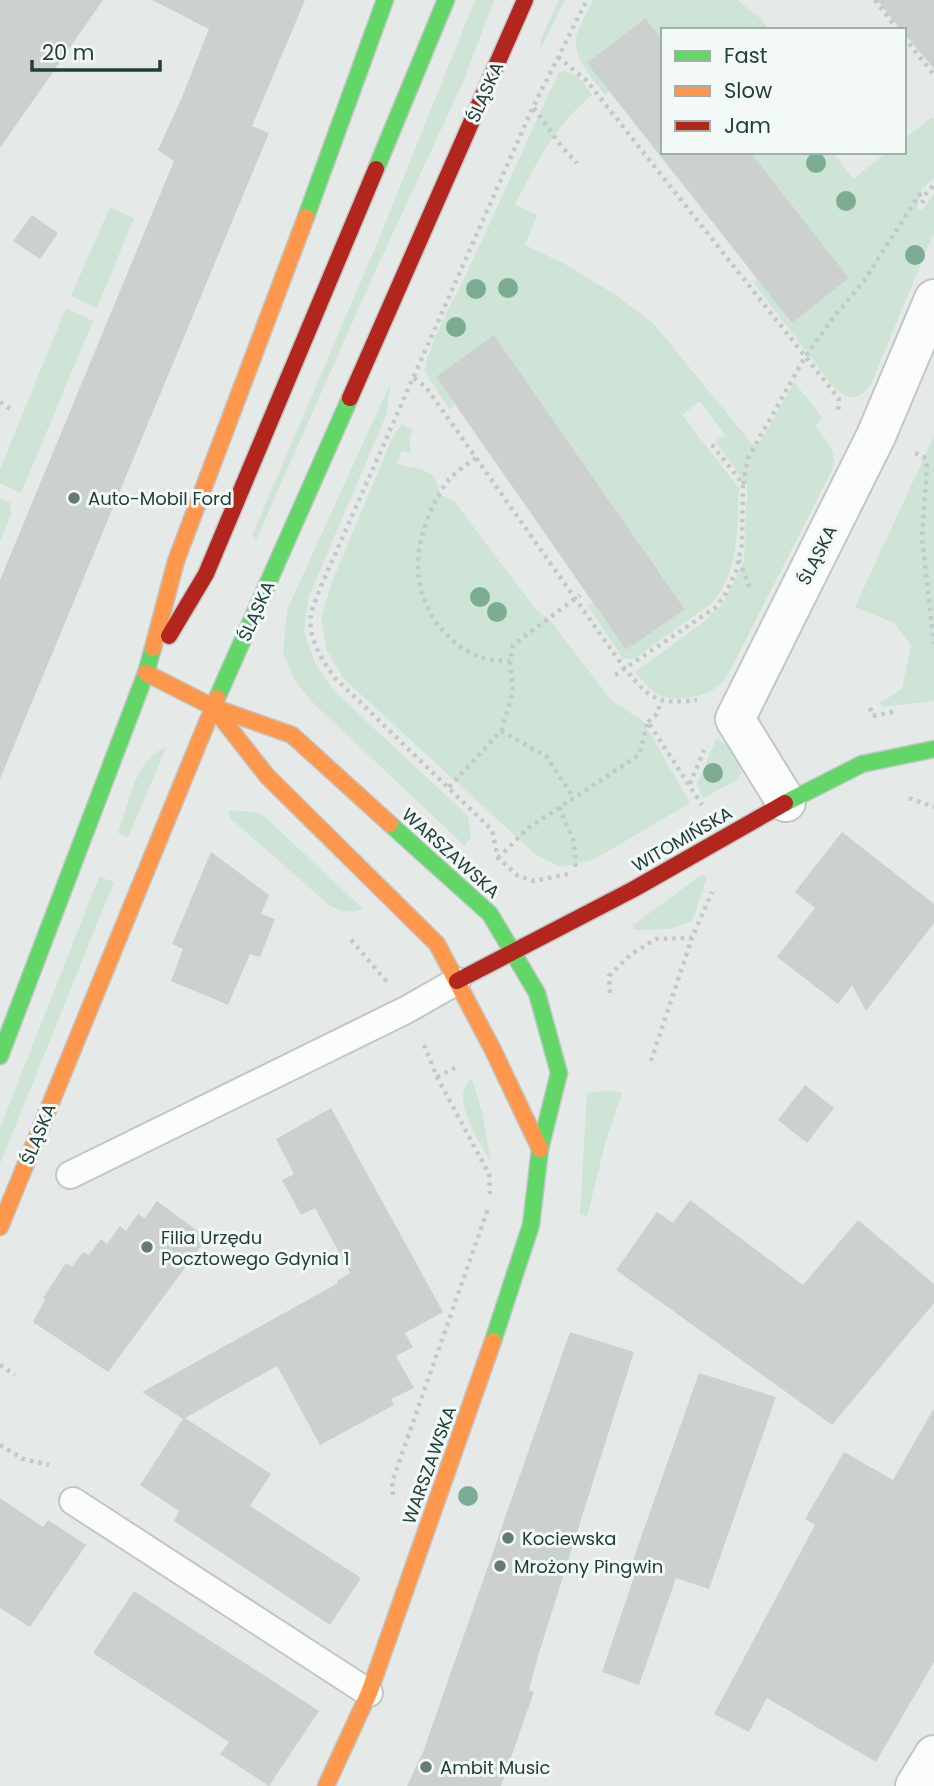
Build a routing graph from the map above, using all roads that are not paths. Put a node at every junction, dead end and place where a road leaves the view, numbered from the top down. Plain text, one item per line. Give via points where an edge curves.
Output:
1 (385, 0) edge
2 (446, 0) edge
3 (525, 0) edge
4 (934, 299) edge
5 (146, 673) junction
6 (213, 707) junction
7 (934, 749) edge
8 (786, 802) junction
9 (513, 952) junction
10 (457, 981) junction
11 (0, 1056) edge
12 (540, 1149) junction
13 (70, 1175) dead end
14 (0, 1227) edge
15 (73, 1501) dead end
16 (369, 1693) junction
17 (934, 1755) edge
18 (326, 1786) edge
19 (915, 1786) edge

1 - 5 main road via 176,561
2 - 5 main road via 206,574
3 - 6 main road, ŚLĄSKA
4 - 8 street, ŚLĄSKA via 876,436 735,719
5 - 6 main road, WARSZAWSKA
5 - 11 main road
6 - 9 main road, WARSZAWSKA via 292,735 491,914
6 - 10 main road, WARSZAWSKA via 267,776 437,944
6 - 14 main road, ŚLĄSKA
7 - 8 main road, WITOMIŃSKA via 862,764
8 - 9 main road, WITOMIŃSKA
9 - 10 main road, WITOMIŃSKA
9 - 12 main road, WARSZAWSKA via 537,993 559,1073
10 - 12 main road, WARSZAWSKA
10 - 13 lane
12 - 16 main road, WARSZAWSKA via 531,1225 514,1281
15 - 16 lane
16 - 18 main road, WARSZAWSKA
17 - 19 street

